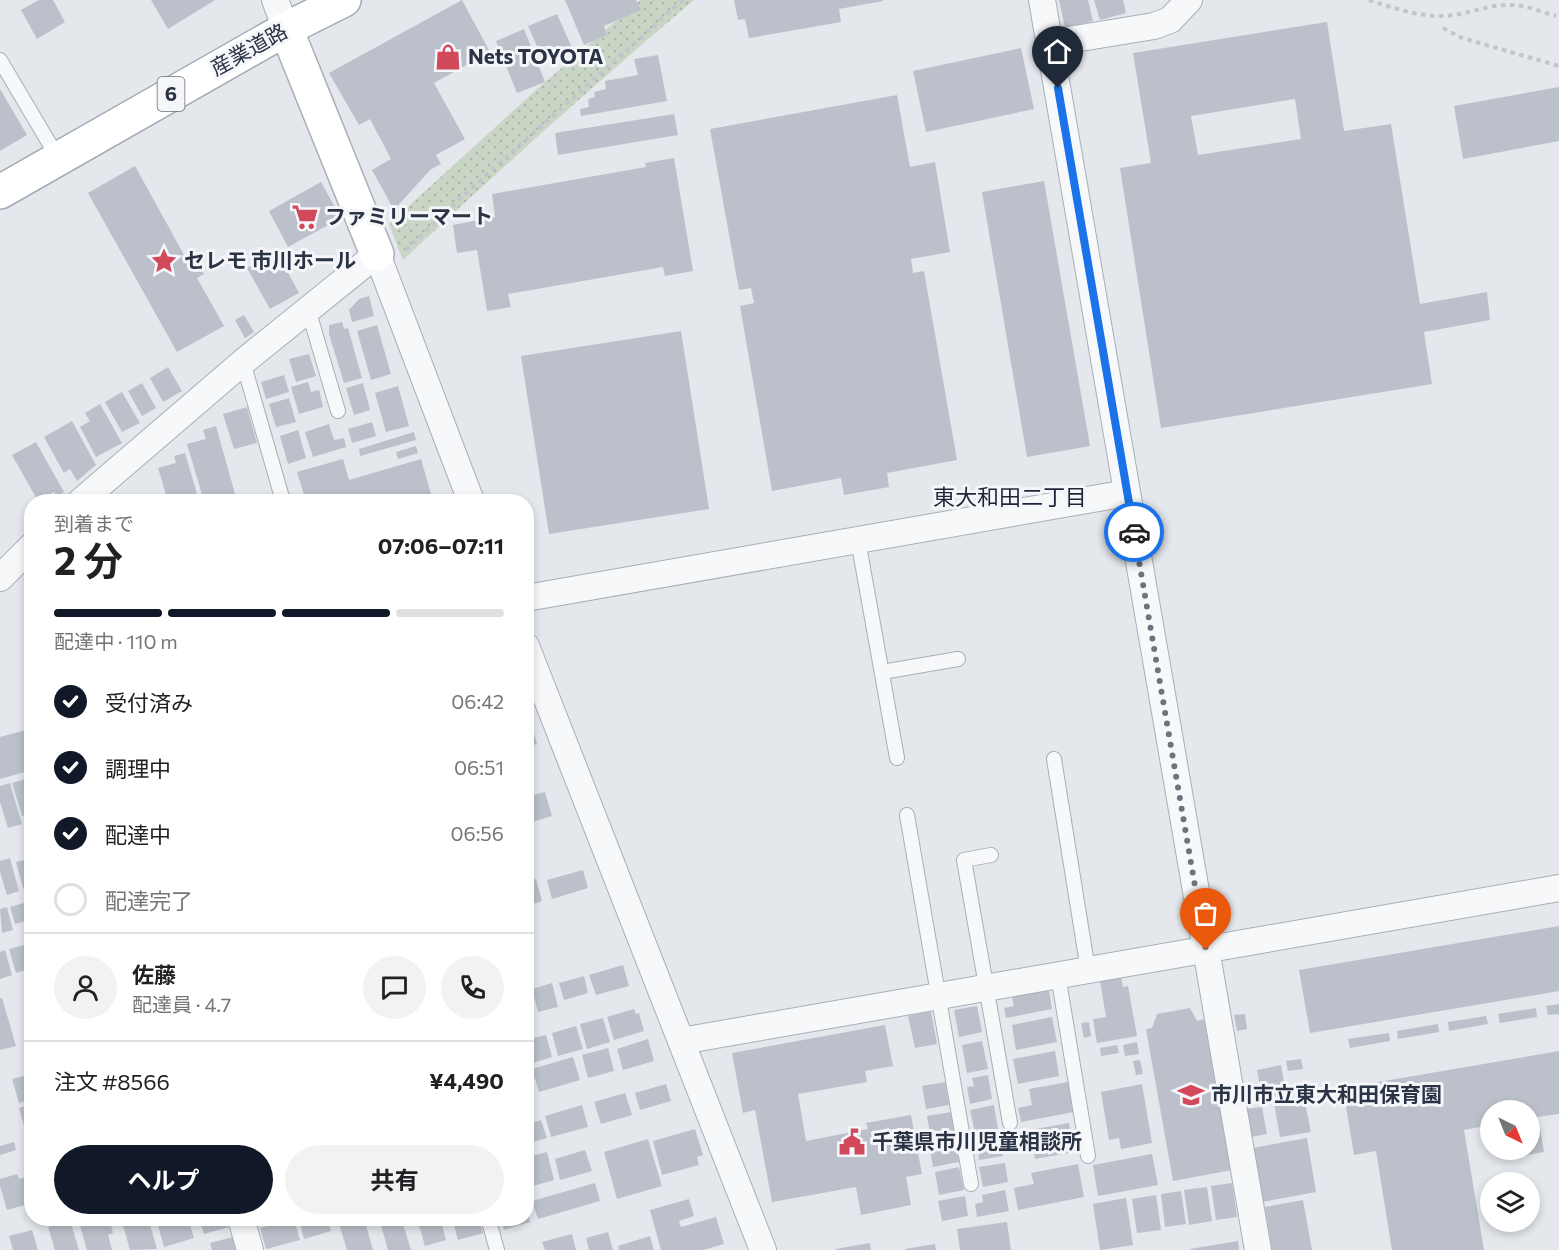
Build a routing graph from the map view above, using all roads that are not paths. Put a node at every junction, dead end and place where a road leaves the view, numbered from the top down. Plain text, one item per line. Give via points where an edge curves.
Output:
1 (344, 0) edge
2 (1042, 0) edge
3 (1189, 0) edge
4 (281, 15) edge
5 (1050, 43) junction
6 (0, 60) edge
7 (58, 158) junction
8 (0, 192) edge
9 (381, 262) junction
10 (308, 309) junction
11 (243, 362) junction
12 (338, 411) dead end
13 (1127, 493) junction
14 (89, 494) edge
15 (281, 494) edge
16 (468, 494) edge
17 (858, 540) junction
18 (24, 554) edge
19 (0, 578) edge
20 (534, 597) edge
21 (958, 659) dead end
22 (534, 666) edge
23 (882, 672) junction
24 (897, 758) dead end
25 (1054, 759) dead end
26 (906, 815) dead end
27 (991, 855) dead end
28 (1559, 888) edge
29 (1206, 950) junction
30 (1088, 970) junction
31 (1058, 975) junction
32 (986, 987) junction
33 (938, 995) junction
34 (681, 1041) junction
35 (1010, 1123) dead end
36 (1088, 1156) dead end
37 (971, 1184) dead end
38 (243, 1226) edge
39 (490, 1226) edge
40 (250, 1250) edge
41 (497, 1250) edge
42 (763, 1250) edge
43 (1258, 1250) edge

1 - 4 main road, 産業道路 / 6
2 - 5 street
3 - 5 street via 1170,20 1154,26
4 - 7 main road, 産業道路 / 6
4 - 9 main road
5 - 13 street
6 - 7 lane
7 - 8 main road, 産業道路 / 6
9 - 10 street
9 - 16 street
10 - 11 street
10 - 12 lane
11 - 14 street
11 - 15 lane
13 - 17 street
13 - 29 street
17 - 20 street
17 - 23 lane
18 - 19 street
21 - 23 lane
22 - 34 street
23 - 24 lane
25 - 30 lane
26 - 33 lane
27 - 32 lane via 964,860
28 - 29 street
29 - 30 street
29 - 43 street
30 - 31 street
31 - 32 street
31 - 36 lane
32 - 33 street
32 - 35 lane
33 - 34 street
33 - 37 lane
34 - 42 street
38 - 40 street
39 - 41 lane

